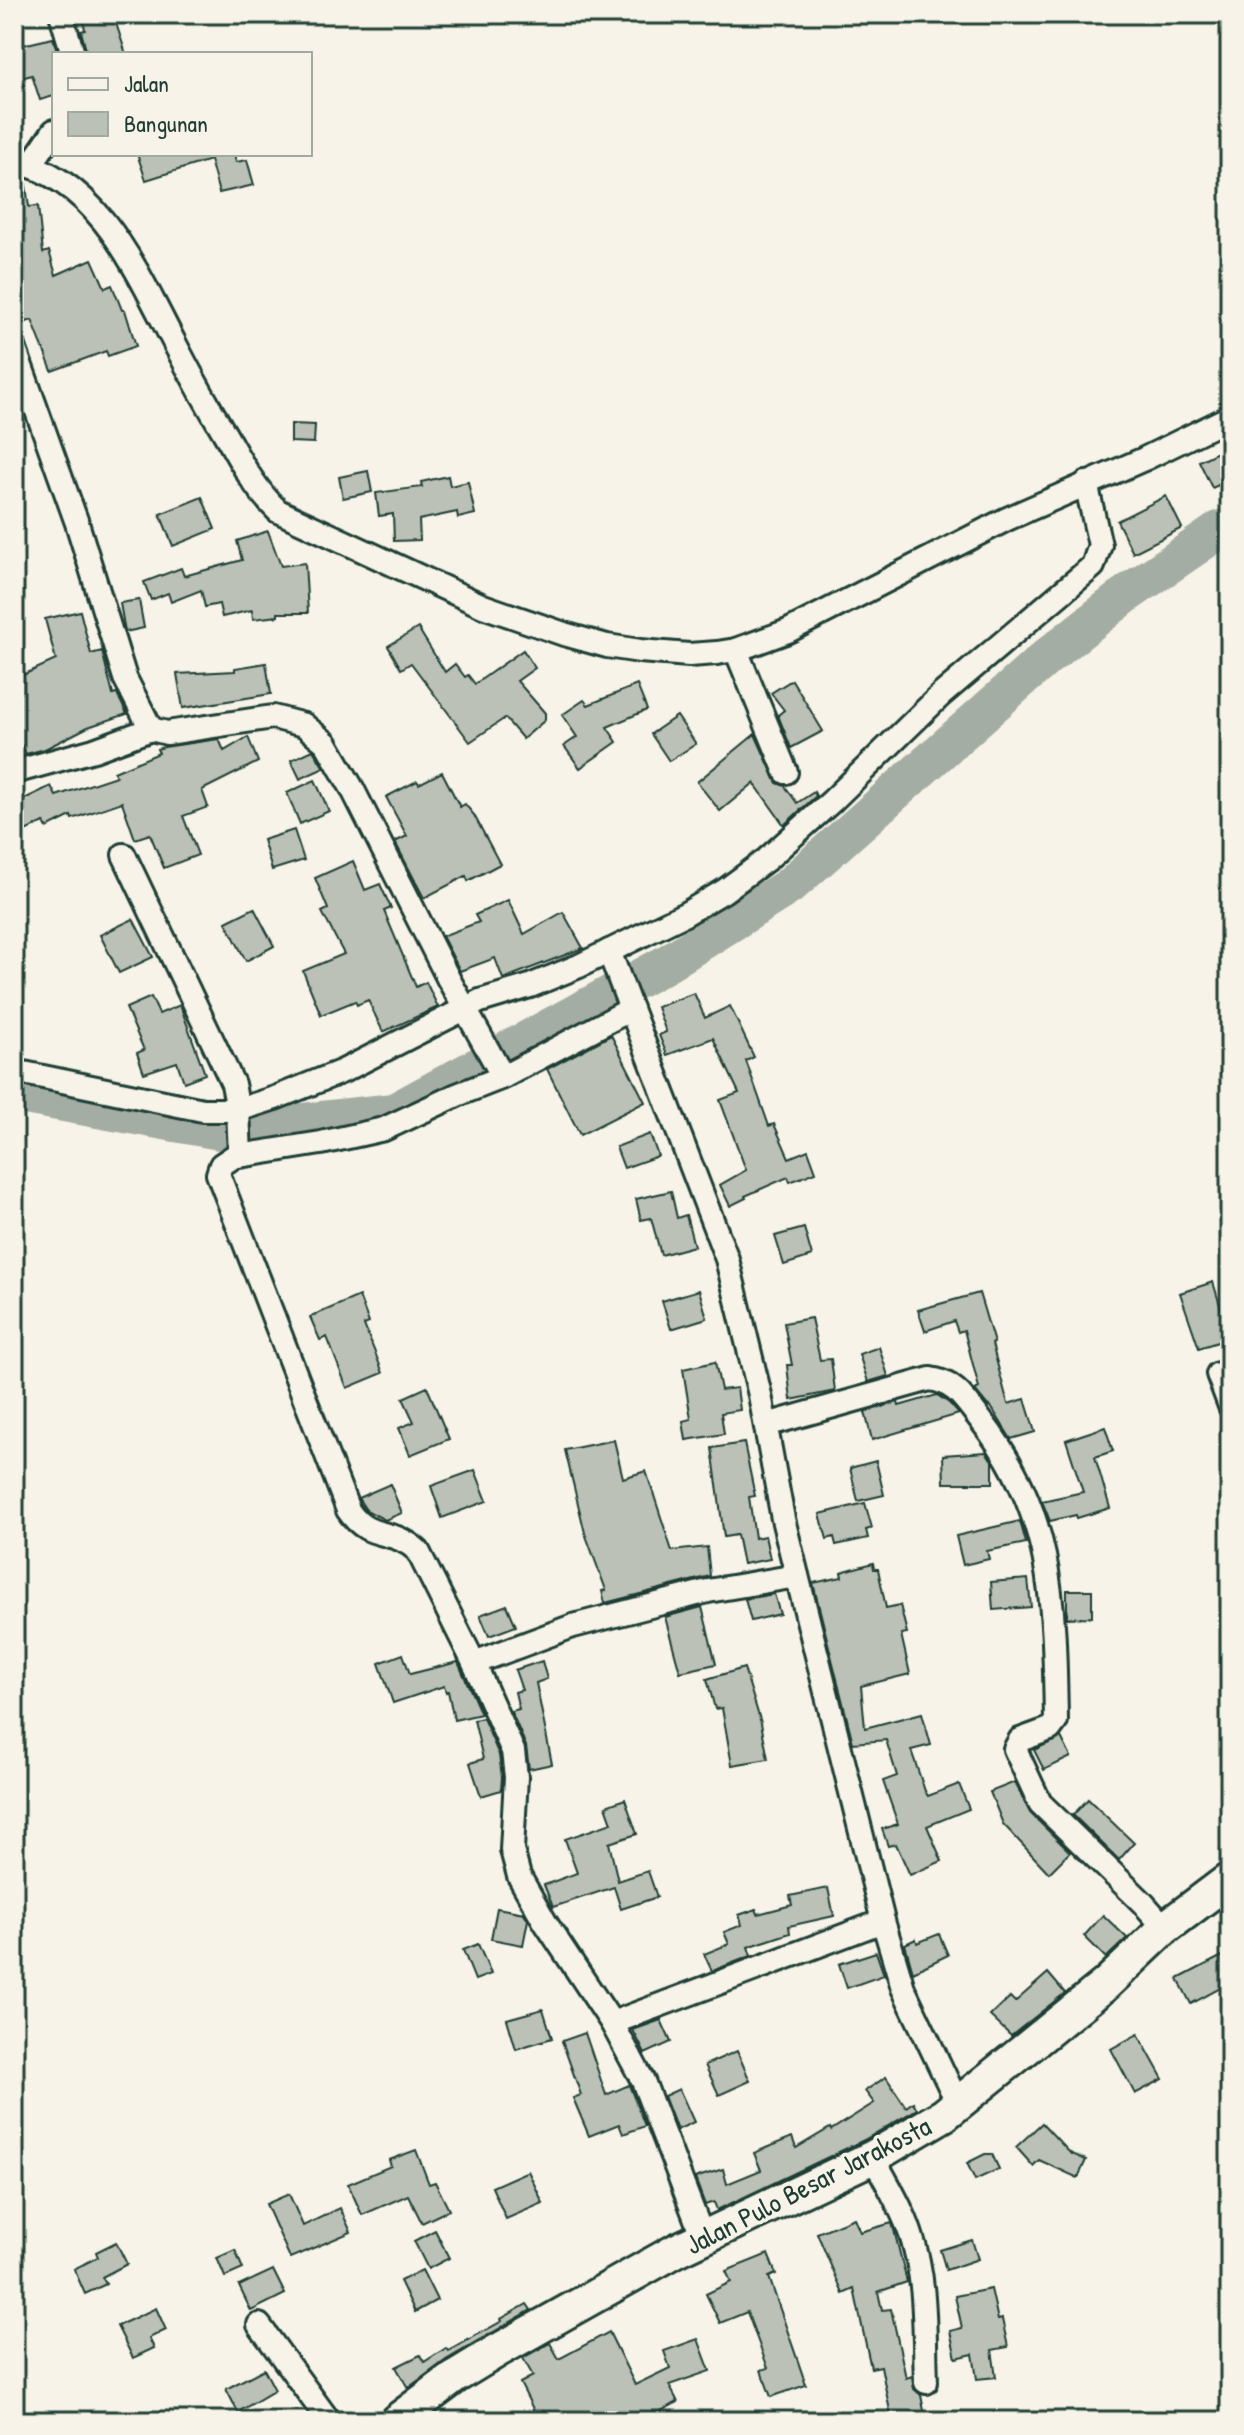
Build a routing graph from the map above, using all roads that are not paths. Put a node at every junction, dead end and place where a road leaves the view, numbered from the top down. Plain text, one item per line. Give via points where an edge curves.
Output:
1 (61, 14) edge
2 (72, 52) edge
3 (52, 133) edge
4 (22, 164) edge
5 (14, 347) edge
6 (1230, 417) edge
7 (1086, 483) junction
8 (736, 650) junction
9 (151, 729) junction
10 (14, 772) edge
11 (786, 772) dead end
12 (124, 855) dead end
13 (611, 954) junction
14 (628, 1000) junction
15 (466, 1007) junction
16 (14, 1071) edge
17 (500, 1072) junction
18 (238, 1114) junction
19 (240, 1149) junction
20 (1218, 1374) dead end
21 (1230, 1406) edge
22 (766, 1425) junction
23 (797, 1576) junction
24 (474, 1663) junction
25 (1230, 1879) edge
26 (883, 1921) junction
27 (1165, 1928) junction
28 (612, 2023) junction
29 (968, 2098) junction
30 (873, 2157) junction
31 (706, 2237) junction
32 (259, 2325) dead end
33 (926, 2382) dead end
34 (329, 2421) edge
35 (396, 2421) edge

1 - 2 street
3 - 4 street
4 - 8 street via 67,186 108,225 199,390 252,479 278,511 483,606 564,634 669,654
5 - 9 street via 125,678
6 - 7 street
7 - 8 street via 788,631
7 - 13 street via 1099,553 1080,580 941,695 766,860 724,891
8 - 11 street
9 - 10 street
9 - 15 street via 167,733 273,717 304,725 317,735 352,788
12 - 18 street via 233,1084
13 - 14 street
13 - 15 street
14 - 17 street
14 - 22 street via 727,1259
15 - 17 street
15 - 18 street via 343,1071
16 - 18 street
17 - 19 street via 384,1129 321,1143
18 - 19 street
19 - 24 street via 221,1165 219,1179 348,1510 362,1527 402,1539 418,1551
20 - 21 street
22 - 23 street
22 - 27 street via 930,1379 951,1385 982,1422 1006,1454 1041,1534 1051,1590 1056,1721 1050,1729 1020,1740 1015,1749 1040,1803
23 - 24 street via 708,1591 573,1626
23 - 26 street
24 - 28 street via 516,1764 512,1850 519,1876
25 - 27 street, Jalan Pulo Besar Jarakosta
26 - 28 street
26 - 29 street via 925,2039 951,2089 959,2099
27 - 29 street, Jalan Pulo Besar Jarakosta
28 - 31 street via 643,2081
29 - 30 street, Jalan Pulo Besar Jarakosta
30 - 31 street, Jalan Pulo Besar Jarakosta
30 - 33 street via 912,2237 923,2299
31 - 35 street, Jalan Pulo Besar Jarakosta via 497,2351
32 - 34 street

